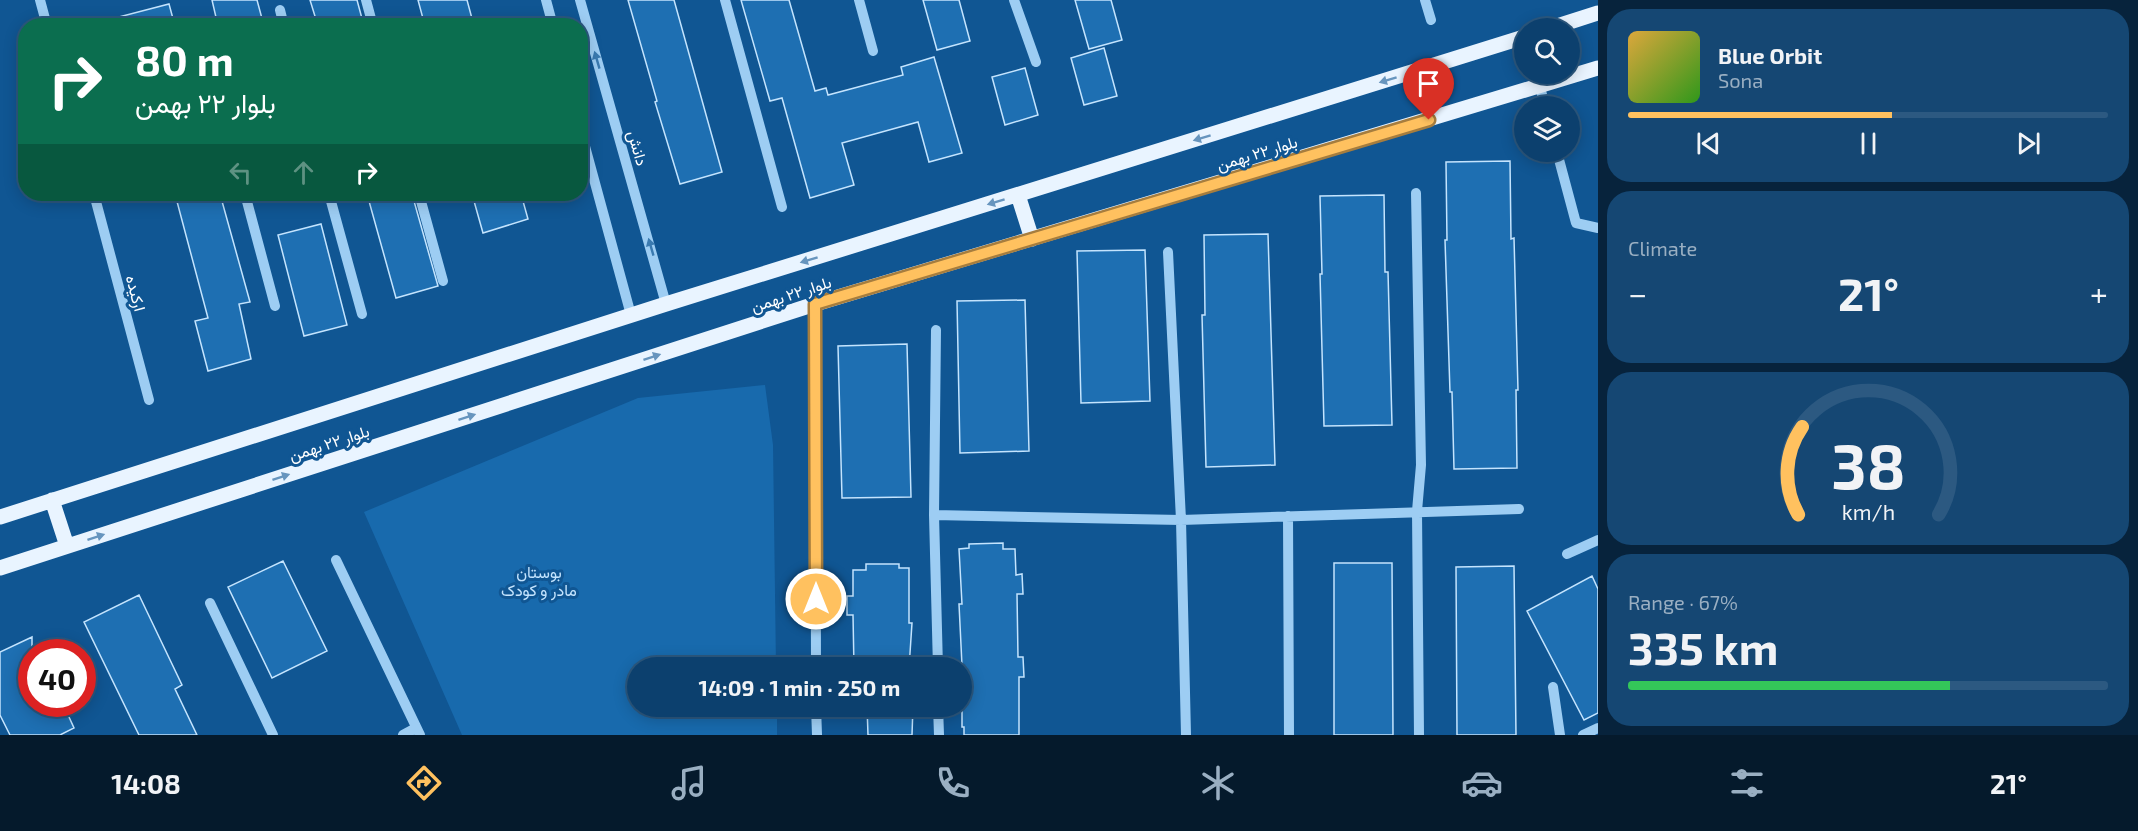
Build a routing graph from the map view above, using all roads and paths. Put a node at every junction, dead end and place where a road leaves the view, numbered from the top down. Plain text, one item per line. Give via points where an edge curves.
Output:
1 (40, 0) edge
2 (366, 0) edge
3 (546, 0) edge
4 (580, 0) edge
5 (725, 0) edge
6 (859, 0) edge
7 (1014, 0) edge
8 (1425, 0) edge
9 (280, 10) dead end
10 (1598, 13) edge
11 (45, 18) edge
12 (282, 18) edge
13 (371, 18) edge
14 (551, 18) edge
15 (585, 18) edge
16 (1580, 19) edge
17 (1431, 20) dead end
18 (588, 28) edge
19 (1514, 40) edge
20 (873, 51) dead end
21 (1035, 62) dead end
22 (1598, 68) edge
23 (1540, 87) junction
24 (1542, 96) edge
25 (588, 157) edge
26 (1560, 162) edge
27 (1416, 193) dead end
28 (1018, 195) junction
29 (96, 201) edge
30 (247, 201) edge
31 (331, 201) edge
32 (421, 201) edge
33 (782, 207) dead end
34 (1598, 228) edge
35 (1032, 239) junction
36 (1168, 252) dead end
37 (444, 281) dead end
38 (666, 304) junction
39 (815, 304) junction
40 (275, 306) dead end
41 (362, 314) dead end
42 (631, 315) junction
43 (936, 330) dead end
44 (149, 400) dead end
45 (52, 500) junction
46 (1519, 508) dead end
47 (1417, 511) junction
48 (934, 515) junction
49 (1288, 516) junction
50 (0, 517) edge
51 (1181, 520) junction
52 (1598, 540) edge
53 (68, 546) junction
54 (1568, 554) dead end
55 (336, 560) dead end
56 (0, 568) edge
57 (210, 603) dead end
58 (816, 657) edge
59 (938, 657) edge
60 (1553, 687) dead end
61 (816, 717) edge
62 (938, 717) edge
63 (1598, 728) edge
64 (418, 732) edge
65 (273, 735) edge
66 (403, 735) edge
67 (816, 735) edge
68 (939, 735) edge
69 (1186, 735) edge
70 (1289, 735) edge
71 (1419, 735) edge
72 (1560, 735) edge
73 (1583, 735) edge

1 - 11 street
2 - 13 street
3 - 14 street
15 -> 4 street, دانش
5 - 33 street
6 - 20 street
7 - 21 street
8 - 17 street
9 - 12 street
10 - 16 main road
38 -> 18 street, دانش
19 -> 28 main road, بلوار ۲۲ بهمن
22 - 23 main road, بلوار ۲۲ بهمن
23 - 24 street
23 - 35 main road, بلوار ۲۲ بهمن
25 - 42 street
26 - 34 street via 1576,223
27 - 47 street via 1421,465
28 - 35 main road
28 -> 38 main road, بلوار ۲۲ بهمن
29 - 44 street, ارکیده
30 - 40 street
31 - 41 street
32 - 37 street
35 - 39 main road, بلوار ۲۲ بهمن
36 - 51 street
38 - 42 main road, بلوار ۲۲ بهمن
53 -> 39 main road, بلوار ۲۲ بهمن
39 - 58 street
42 - 45 main road, بلوار ۲۲ بهمن
43 - 48 street
45 - 50 main road, بلوار ۲۲ بهمن
45 - 53 main road
46 - 47 street
47 - 49 street
47 - 71 street
48 - 51 street
48 - 59 street
49 - 51 street
49 - 70 street
51 - 69 street
52 - 54 street
53 - 56 main road, بلوار ۲۲ بهمن
55 - 64 street
57 - 65 street
60 - 72 street
61 - 67 street
62 - 68 street
63 - 73 street
64 - 66 street

